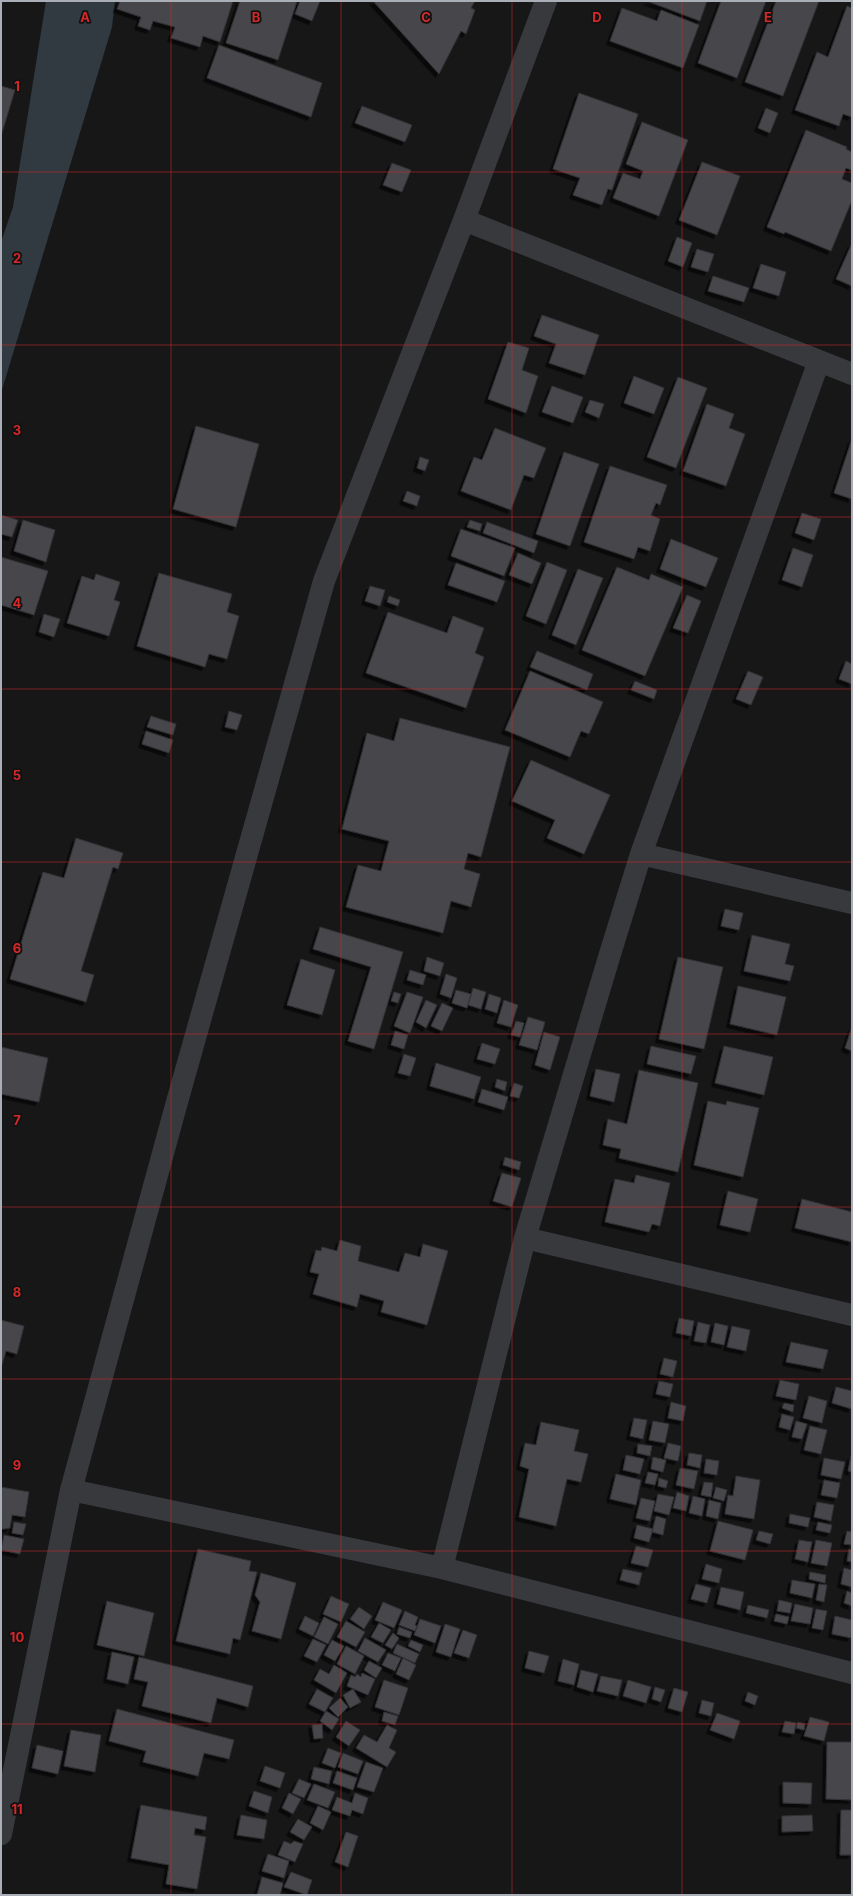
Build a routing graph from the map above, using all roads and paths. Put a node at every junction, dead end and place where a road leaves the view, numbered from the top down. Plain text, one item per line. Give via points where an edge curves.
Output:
1 (546, 1) edge
2 (464, 220) junction
3 (819, 361) junction
4 (852, 374) edge
5 (642, 854) junction
6 (852, 903) edge
7 (525, 1238) junction
8 (852, 1315) edge
9 (71, 1490) junction
10 (442, 1568) junction
11 (852, 1672) edge
12 (1, 1834) edge

1 - 2 street
2 - 3 street
2 - 9 street via 324,581
3 - 4 street
3 - 5 street
5 - 6 street
5 - 7 street
7 - 8 street
7 - 10 street
9 - 10 street
9 - 12 street
10 - 11 street

